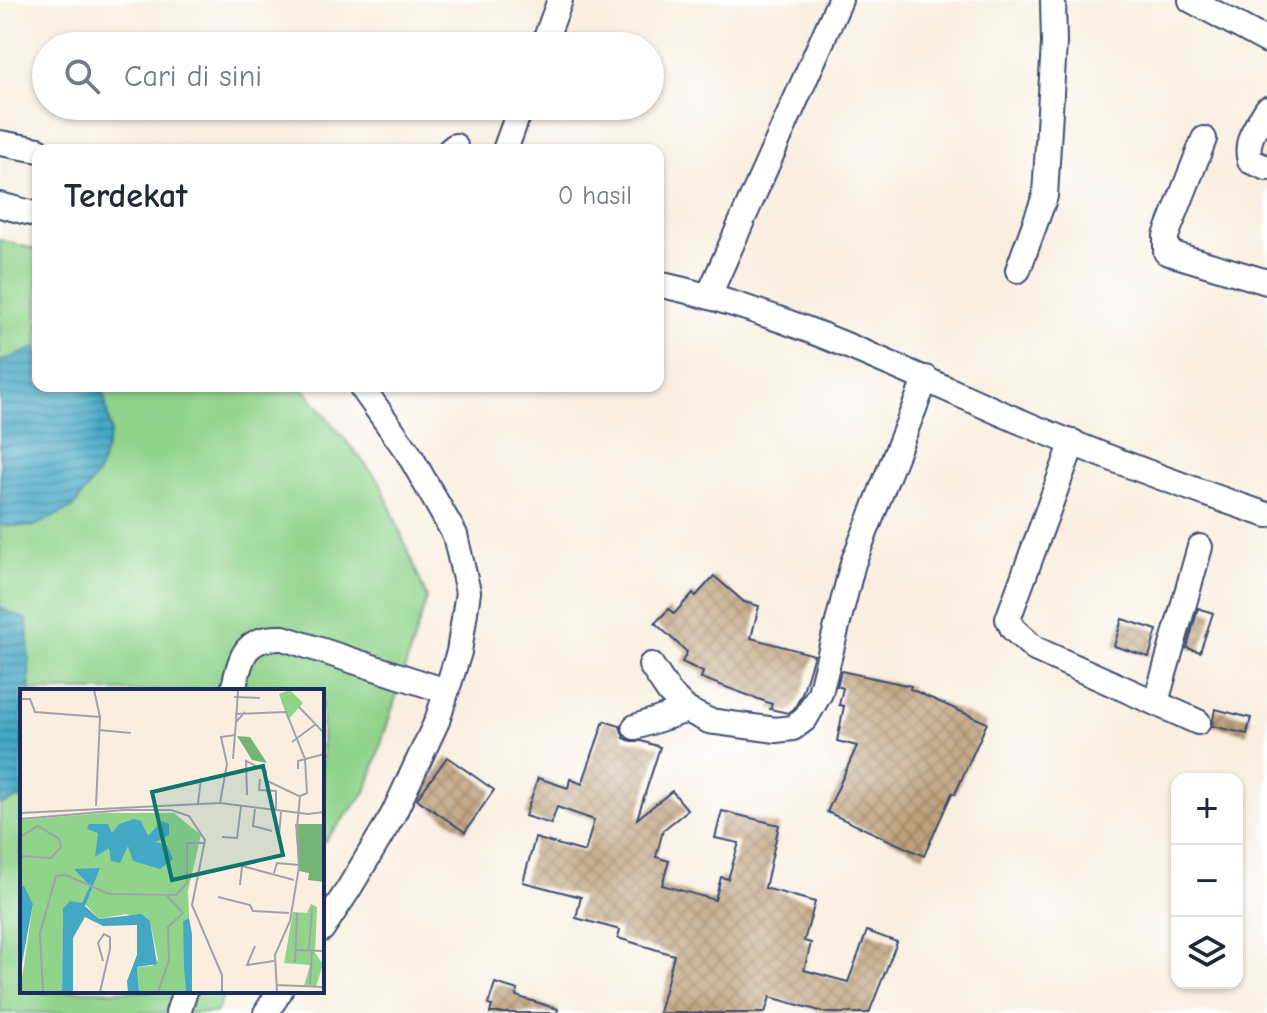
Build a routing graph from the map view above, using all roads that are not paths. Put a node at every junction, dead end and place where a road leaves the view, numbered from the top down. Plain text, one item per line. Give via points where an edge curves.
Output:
1 (560, 0) edge
2 (840, 0) edge
3 (1053, 0) edge
4 (1191, 0) edge
5 (548, 32) edge
6 (1267, 41) edge
7 (1267, 109) edge
8 (516, 120) edge
9 (1204, 139) dead end
10 (0, 143) edge
11 (507, 144) edge
12 (32, 149) edge
13 (1267, 168) edge
14 (0, 205) edge
15 (32, 213) edge
16 (1018, 270) dead end
17 (1267, 282) edge
18 (664, 285) edge
19 (709, 295) junction
20 (926, 378) junction
21 (365, 392) edge
22 (1073, 442) junction
23 (1267, 515) edge
24 (1200, 547) dead end
25 (651, 665) dead end
26 (234, 689) edge
27 (446, 691) junction
28 (1156, 702) junction
29 (687, 710) junction
30 (1198, 722) dead end
31 (635, 727) dead end
32 (324, 926) edge
33 (184, 993) edge
34 (279, 993) edge
35 (178, 1013) edge
36 (266, 1013) edge

1 - 5 street
2 - 19 street
3 - 16 street via 1045,196
4 - 6 street
7 - 13 street via 1248,152 1250,161
8 - 11 street
9 - 17 street via 1166,236 1166,252
10 - 12 street
14 - 15 street
18 - 19 street
19 - 20 street
20 - 22 street
20 - 29 street via 853,563 812,709 793,728 776,730 709,721
21 - 27 street via 409,454 455,535 468,592 459,652
22 - 23 street
22 - 28 street via 1008,619 1035,649
24 - 28 street
25 - 29 street
26 - 27 street via 243,657 254,641 265,637 283,638
27 - 32 street via 393,815
28 - 30 street
29 - 31 street
33 - 35 street
34 - 36 street

